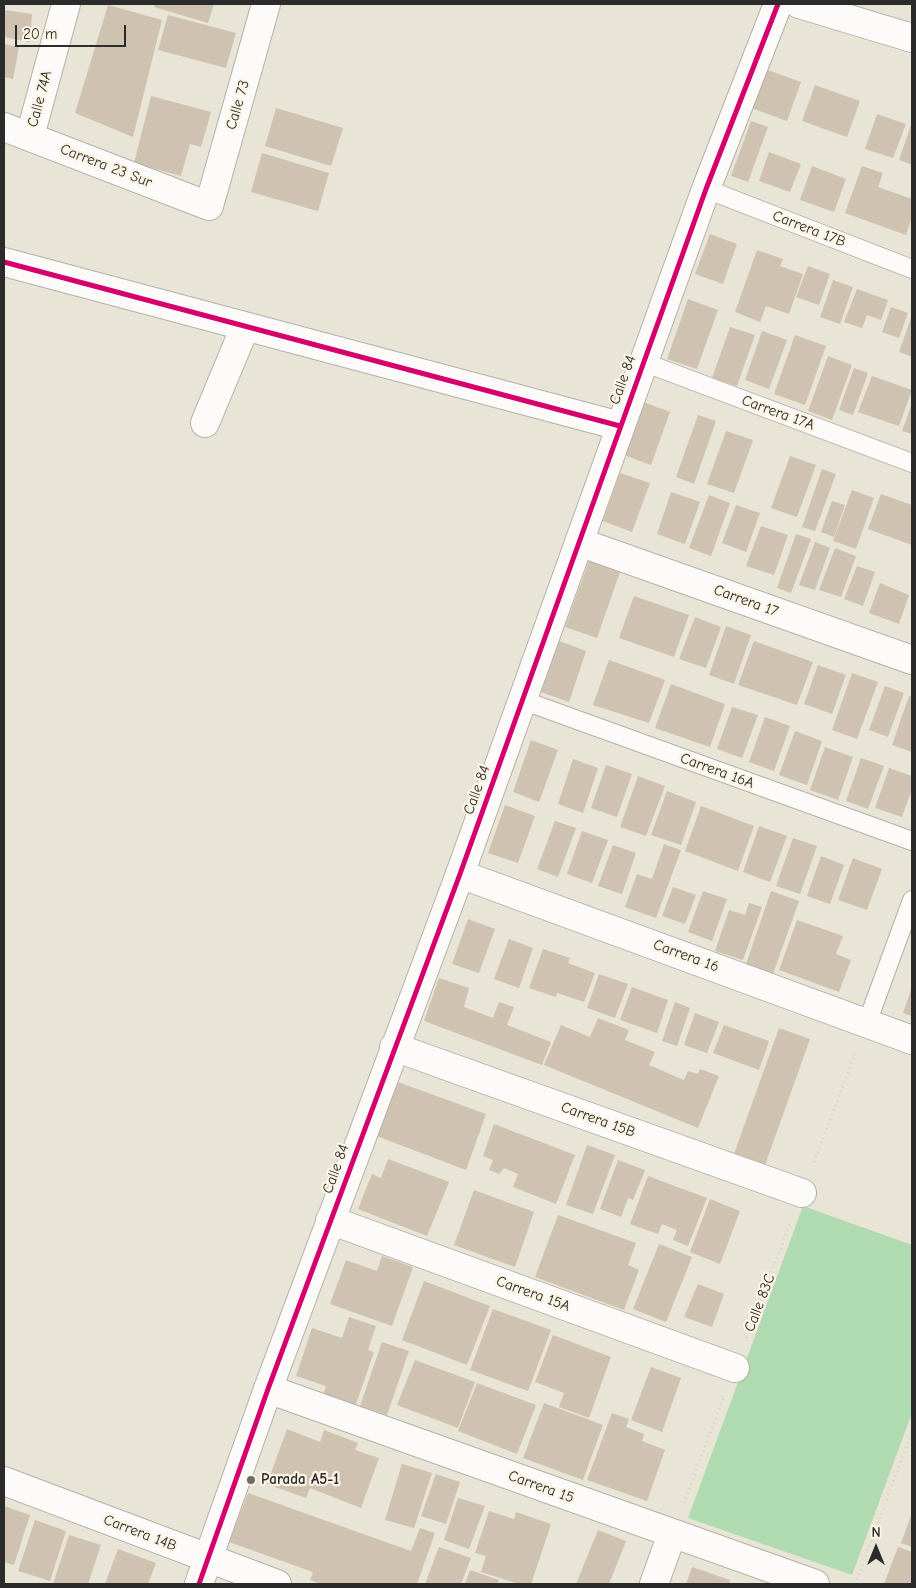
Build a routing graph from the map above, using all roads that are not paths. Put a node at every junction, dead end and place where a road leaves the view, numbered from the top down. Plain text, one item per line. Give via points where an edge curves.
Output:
1 (66, 4) edge
2 (266, 4) edge
3 (778, 4) edge
4 (799, 4) edge
5 (912, 38) edge
6 (4, 126) edge
7 (30, 136) junction
8 (706, 189) junction
9 (209, 206) joint
10 (4, 262) edge
11 (912, 269) edge
12 (245, 326) junction
13 (643, 362) junction
14 (205, 423) dead end
15 (620, 426) junction
16 (912, 463) edge
17 (579, 542) junction
18 (912, 660) edge
19 (522, 700) junction
20 (912, 841) edge
21 (460, 874) junction
22 (912, 900) edge
23 (867, 1023) junction
24 (912, 1040) edge
25 (394, 1047) junction
26 (802, 1193) road end
27 (330, 1220) junction
28 (735, 1368) road end
29 (268, 1389) junction
30 (4, 1481) edge
31 (672, 1534) junction
32 (204, 1572) edge
33 (277, 1584) edge
34 (654, 1584) edge
35 (815, 1584) edge

1 - 7 street, Calle 74A
2 - 9 street, Calle 73
3 - 8 street, Calle 84
4 - 5 street
6 - 7 street, Carrera 23 Sur
7 - 9 street, Carrera 23 Sur
8 - 11 lane, Carrera 17B
8 - 13 street, Calle 84
10 - 12 street
12 - 14 street
12 - 15 street
13 - 15 street, Calle 84
13 - 16 lane, Carrera 17A
15 - 17 street, Calle 84
17 - 18 street, Carrera 17
17 - 19 street, Calle 84
19 - 20 lane, Carrera 16A
19 - 21 street, Calle 84
21 - 23 street, Carrera 16
21 - 25 street, Calle 84
22 - 23 lane
23 - 24 street, Carrera 16
25 - 26 street, Carrera 15B
25 - 27 street, Calle 84
27 - 28 street, Carrera 15A
27 - 29 street, Calle 84
29 - 31 street, Carrera 15
29 - 32 street, Calle 84
30 - 32 street, Carrera 14B
31 - 34 street
31 - 35 street, Carrera 15
32 - 33 street, Carrera 14B

